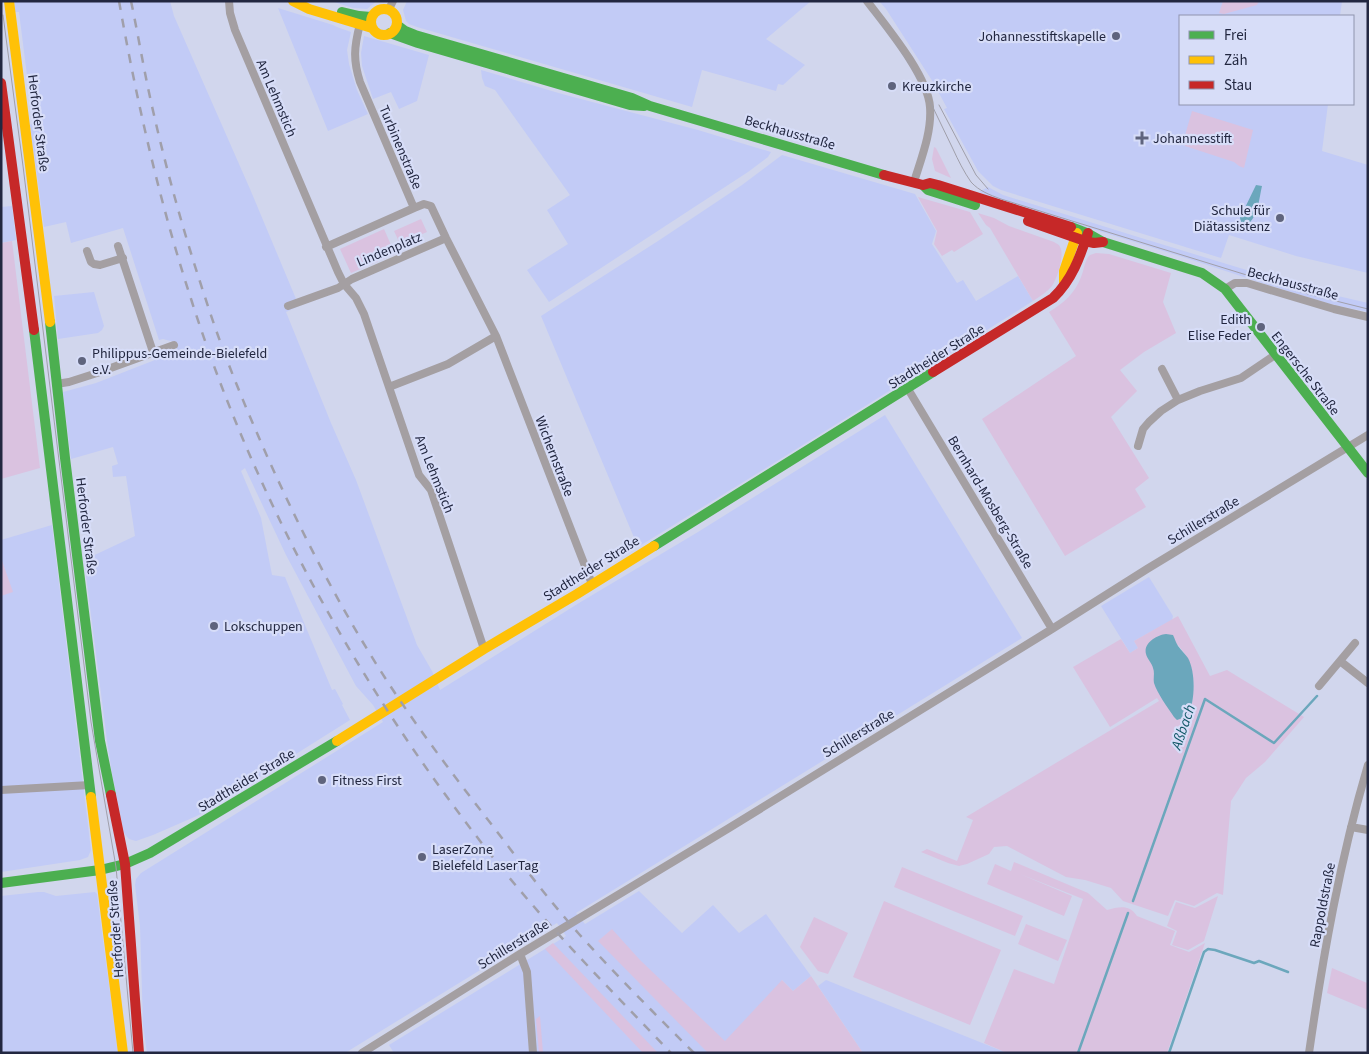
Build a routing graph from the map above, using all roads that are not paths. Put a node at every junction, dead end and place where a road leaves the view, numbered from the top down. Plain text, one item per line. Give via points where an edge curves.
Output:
1 (9, 1) edge
2 (229, 1) edge
3 (293, 1) edge
4 (308, 1) edge
5 (867, 1) edge
6 (391, 5) edge
7 (371, 23) junction
8 (360, 24) junction
9 (397, 25) junction
10 (390, 33) junction
11 (1, 83) edge
12 (650, 106) junction
13 (6, 161) edge
14 (918, 184) junction
15 (414, 208) junction
16 (1082, 235) junction
17 (446, 238) junction
18 (118, 246) dead end
19 (326, 247) junction
20 (87, 251) dead end
21 (123, 258) junction
22 (344, 284) junction
23 (1224, 289) junction
24 (288, 306) dead end
25 (1368, 317) edge
26 (496, 336) junction
27 (174, 345) dead end
28 (153, 352) junction
29 (1275, 355) junction
30 (1162, 369) dead end
31 (56, 384) junction
32 (389, 387) junction
33 (908, 389) junction
34 (1178, 400) junction
35 (1368, 435) edge
36 (1138, 446) dead end
37 (1348, 448) junction
38 (1368, 473) edge
39 (592, 584) junction
40 (1052, 629) junction
41 (1355, 643) dead end
42 (484, 649) junction
43 (1340, 661) junction
44 (1368, 683) edge
45 (1319, 686) dead end
46 (1368, 765) edge
47 (90, 785) junction
48 (1, 790) edge
49 (1351, 827) junction
50 (1368, 830) edge
51 (124, 864) junction
52 (100, 870) junction
53 (1, 883) edge
54 (520, 954) junction
55 (123, 1053) edge
56 (139, 1053) edge
57 (362, 1053) edge
58 (533, 1053) edge
59 (1308, 1053) edge

1 - 31 main road, Herforder Straße
2 - 19 street, Am Lehmstich via 234,30
3 - 8 main road
4 - 7 main road
5 - 14 street via 907,55 924,84 930,102 929,128
6 - 7 main road via 373,13
6 - 9 main road
7 - 8 main road
7 - 10 main road via 380,34
8 - 15 street, Turbinenstraße via 355,45 357,73
9 - 10 main road
9 - 12 main road, Beckhausstraße via 419,36
10 - 12 main road, Beckhausstraße via 630,105
11 - 13 main road, Herforder Straße
12 - 14 main road, Beckhausstraße
13 - 47 main road, Herforder Straße via 23,245
14 - 16 main road, Beckhausstraße via 938,185
15 - 17 street, Turbinenstraße via 424,204 431,206
15 - 19 street, Lindenplatz
16 - 23 main road, Beckhausstraße via 1094,243 1103,242 1192,270 1209,277
16 - 33 main road, Stadtheider Straße via 1064,271 1064,285 1058,294
17 - 22 street, Lindenplatz
17 - 26 street, Turbinenstraße
18 - 21 street
19 - 22 street, Am Lehmstich
20 - 21 street via 91,262 96,265
21 - 28 street
22 - 24 street
22 - 32 street, Am Lehmstich via 364,314
23 - 25 street, Beckhausstraße via 1235,282 1247,283
23 - 29 main road, Engersche Straße
26 - 32 street via 448,364
26 - 39 street, Wichernstraße
27 - 28 street
28 - 31 street
29 - 34 street via 1238,379
29 - 37 main road, Engersche Straße
30 - 34 street
31 - 51 main road, Herforder Straße via 100,741
32 - 42 street, Am Lehmstich via 419,475 431,490
33 - 39 main road, Stadtheider Straße
33 - 40 street, Bernhard-Mosberg-Straße
34 - 36 street via 1149,422
35 - 37 street, Schillerstraße
37 - 38 main road, Engersche Straße
37 - 40 street, Schillerstraße
39 - 42 main road, Stadtheider Straße
40 - 54 street, Schillerstraße
41 - 43 street
42 - 51 main road, Stadtheider Straße via 196,826
43 - 44 street
43 - 45 street
46 - 49 street, Rappoldstraße
47 - 48 street
47 - 52 main road, Herforder Straße
49 - 50 street
49 - 59 street, Rappoldstraße
51 - 52 main road, Stadtheider Straße
51 - 56 main road, Herforder Straße
52 - 53 main road, Stadtheider Straße
52 - 55 main road, Herforder Straße
54 - 57 street, Schillerstraße
54 - 58 street via 527,972

